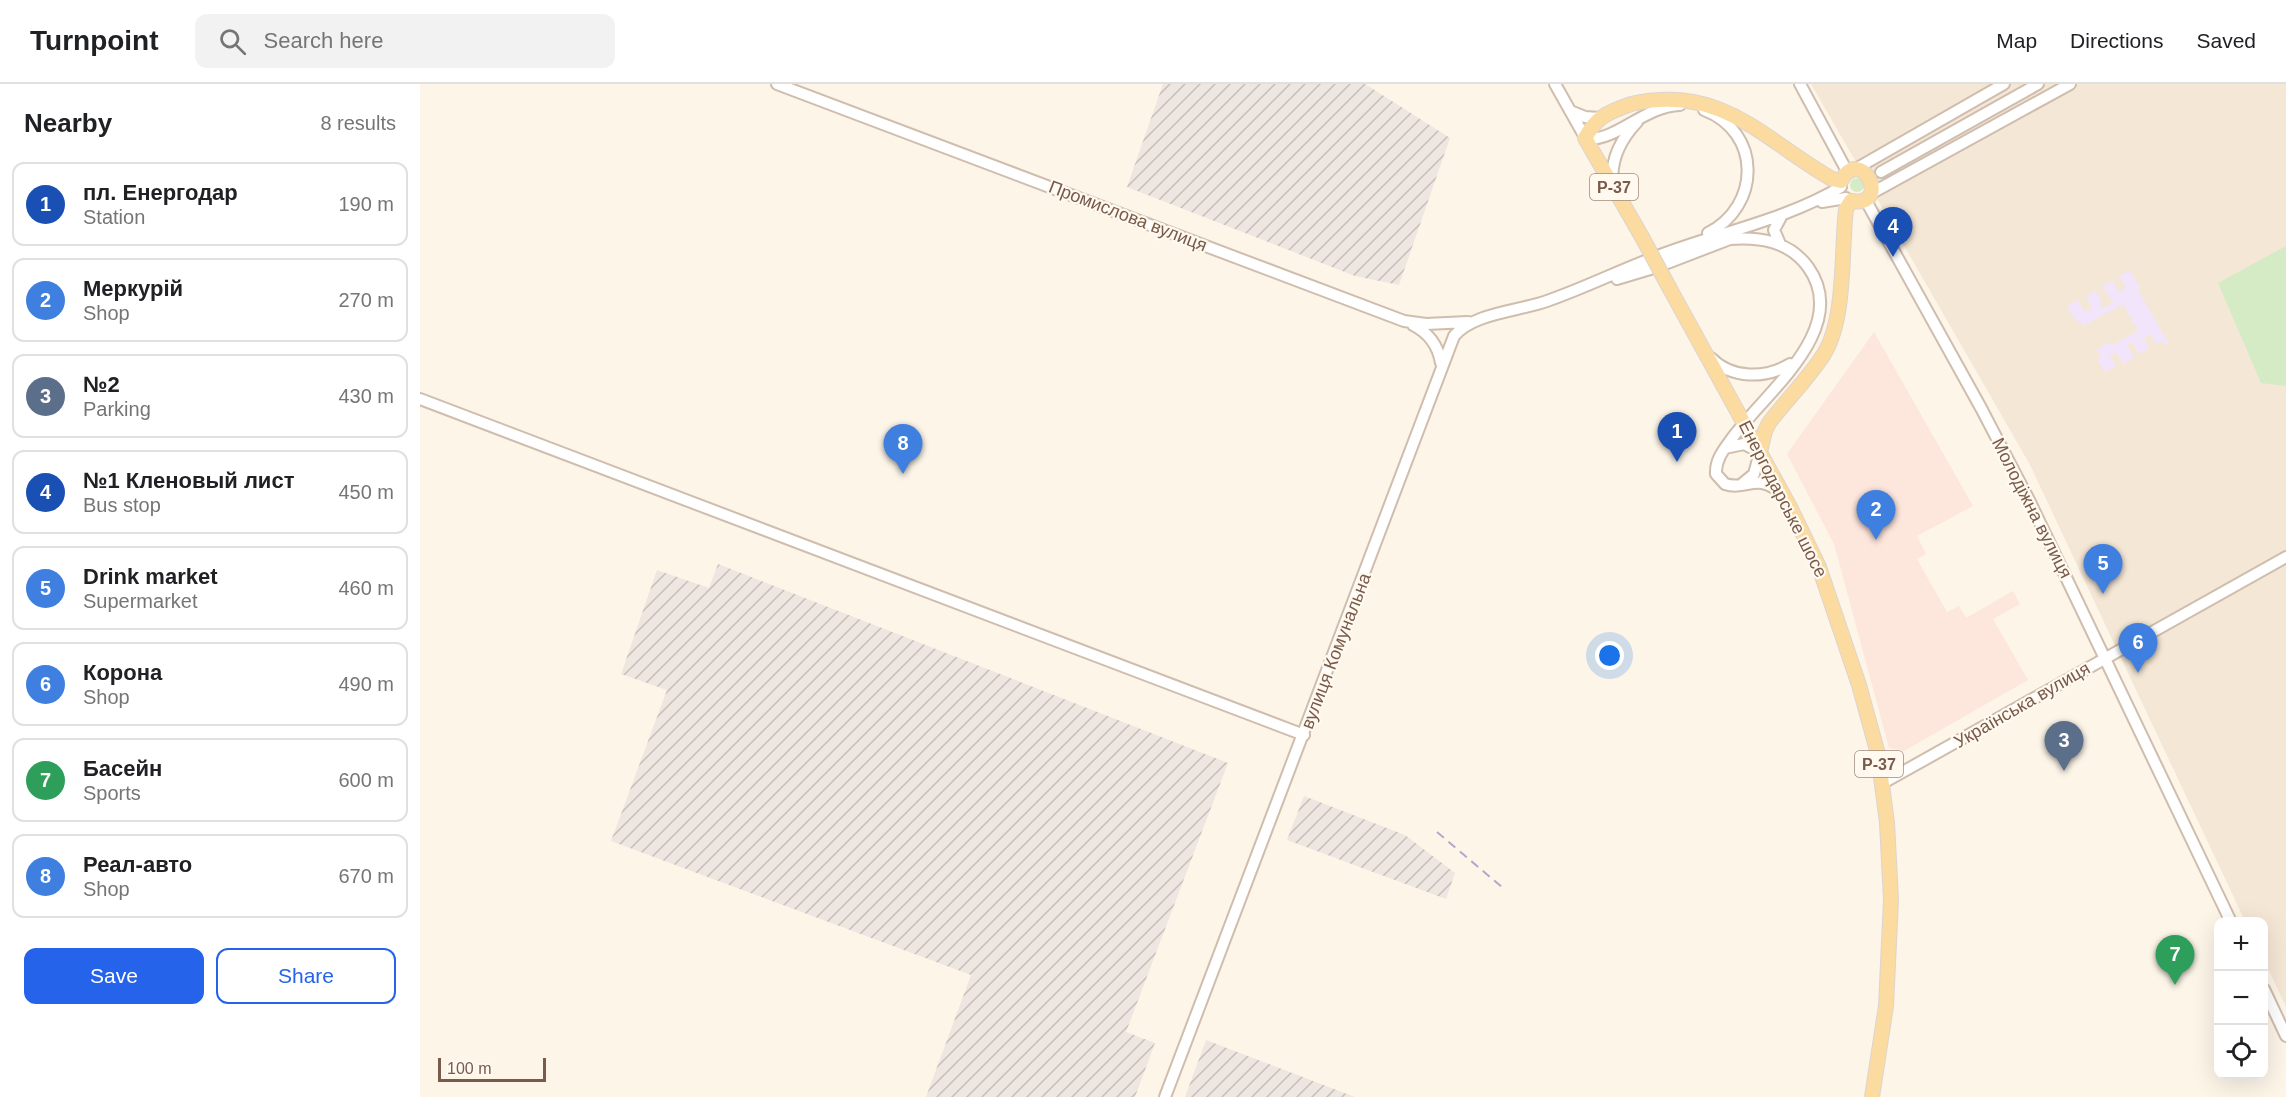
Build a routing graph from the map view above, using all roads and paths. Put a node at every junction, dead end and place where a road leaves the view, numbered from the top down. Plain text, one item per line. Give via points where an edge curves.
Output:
1 (777, 84) edge
2 (1555, 84) edge
3 (1800, 84) edge
4 (2004, 84) edge
5 (2038, 84) edge
6 (2070, 84) edge
7 (1570, 110) junction
8 (1646, 114) junction
9 (1604, 116) junction
10 (1616, 130) junction
11 (1586, 138) junction
12 (1881, 172) dead end
13 (1846, 178) junction
14 (1613, 187) junction
15 (1858, 198) junction
16 (1816, 202) junction
17 (1782, 215) junction
18 (1730, 239) junction
19 (1780, 244) junction
20 (1681, 247) junction
21 (1585, 287) junction
22 (1483, 318) junction
23 (1404, 321) junction
24 (1707, 354) junction
25 (1800, 356) junction
26 (1442, 367) junction
27 (420, 399) edge
28 (1760, 405) junction
29 (1772, 418) junction
30 (1744, 422) junction
31 (1725, 449) junction
32 (1760, 452) junction
33 (1741, 484) junction
34 (1784, 495) junction
35 (2286, 557) edge
36 (2105, 658) junction
37 (1304, 735) junction
38 (1883, 783) junction
39 (2229, 917) edge
40 (2268, 998) edge
41 (2286, 1036) edge
42 (1165, 1097) edge
43 (1872, 1097) edge

1 - 23 street, Промислова вулиця
2 - 7 street, Енергодарське шосе
3 - 13 street
4 - 13 street
5 - 12 street
6 - 15 street
7 - 9 street via 1585,117
7 - 11 street, Енергодарське шосе
8 - 10 street
8 - 14 street via 1618,149
8 - 20 street via 1675,105 1708,111 1733,131 1745,155 1747,183 1735,211 1718,228
9 - 10 street
9 - 11 main road
9 - 13 main road via 1662,93 1700,93 1731,106 1832,179
10 - 11 street via 1597,139
11 - 14 main road, Енергодарське шосе / Р-37
13 - 15 street, Молодіжна вулиця
13 - 15 main road via 1858,170 1867,174 1872,184
13 - 16 street
14 - 24 main road, Енергодарське шосе / Р-37, bridge
15 - 16 street
15 - 29 main road via 1846,209 1832,338 1819,361
15 - 36 street, Молодіжна вулиця via 2024,489
16 - 17 street
17 - 18 street
17 - 19 street via 1774,230
17 - 20 street
18 - 19 street via 1755,238
18 - 21 street via 1646,271
19 - 25 street via 1808,266 1820,296 1818,324
20 - 21 street
21 - 22 street, вулиця Комунальна
22 - 23 street, Промислова вулиця via 1450,324
22 - 26 street, вулиця Комунальна via 1454,336
23 - 26 street via 1431,338
24 - 25 street via 1724,368 1750,375 1780,369
24 - 30 main road, Енергодарське шосе / Р-37
25 - 28 street
26 - 37 street, вулиця Комунальна
27 - 37 street
28 - 29 street
28 - 30 street
29 - 32 main road
30 - 31 street
30 - 32 main road, Енергодарське шосе / Р-37
31 - 32 street via 1744,444
31 - 33 street via 1717,463 1718,478 1730,486
32 - 33 street via 1754,474
32 - 34 main road, Енергодарське шосе / Р-37
33 - 34 street via 1766,484
34 - 38 main road, Енергодарське шосе / Р-37 via 1833,604 1859,685
35 - 36 street, Українська вулиця
36 - 38 street, Українська вулиця
36 - 39 street, Молодіжна вулиця
37 - 42 street, вулиця Комунальна
38 - 43 main road, Енергодарське шосе / Р-37 via 1890,953
40 - 41 street

